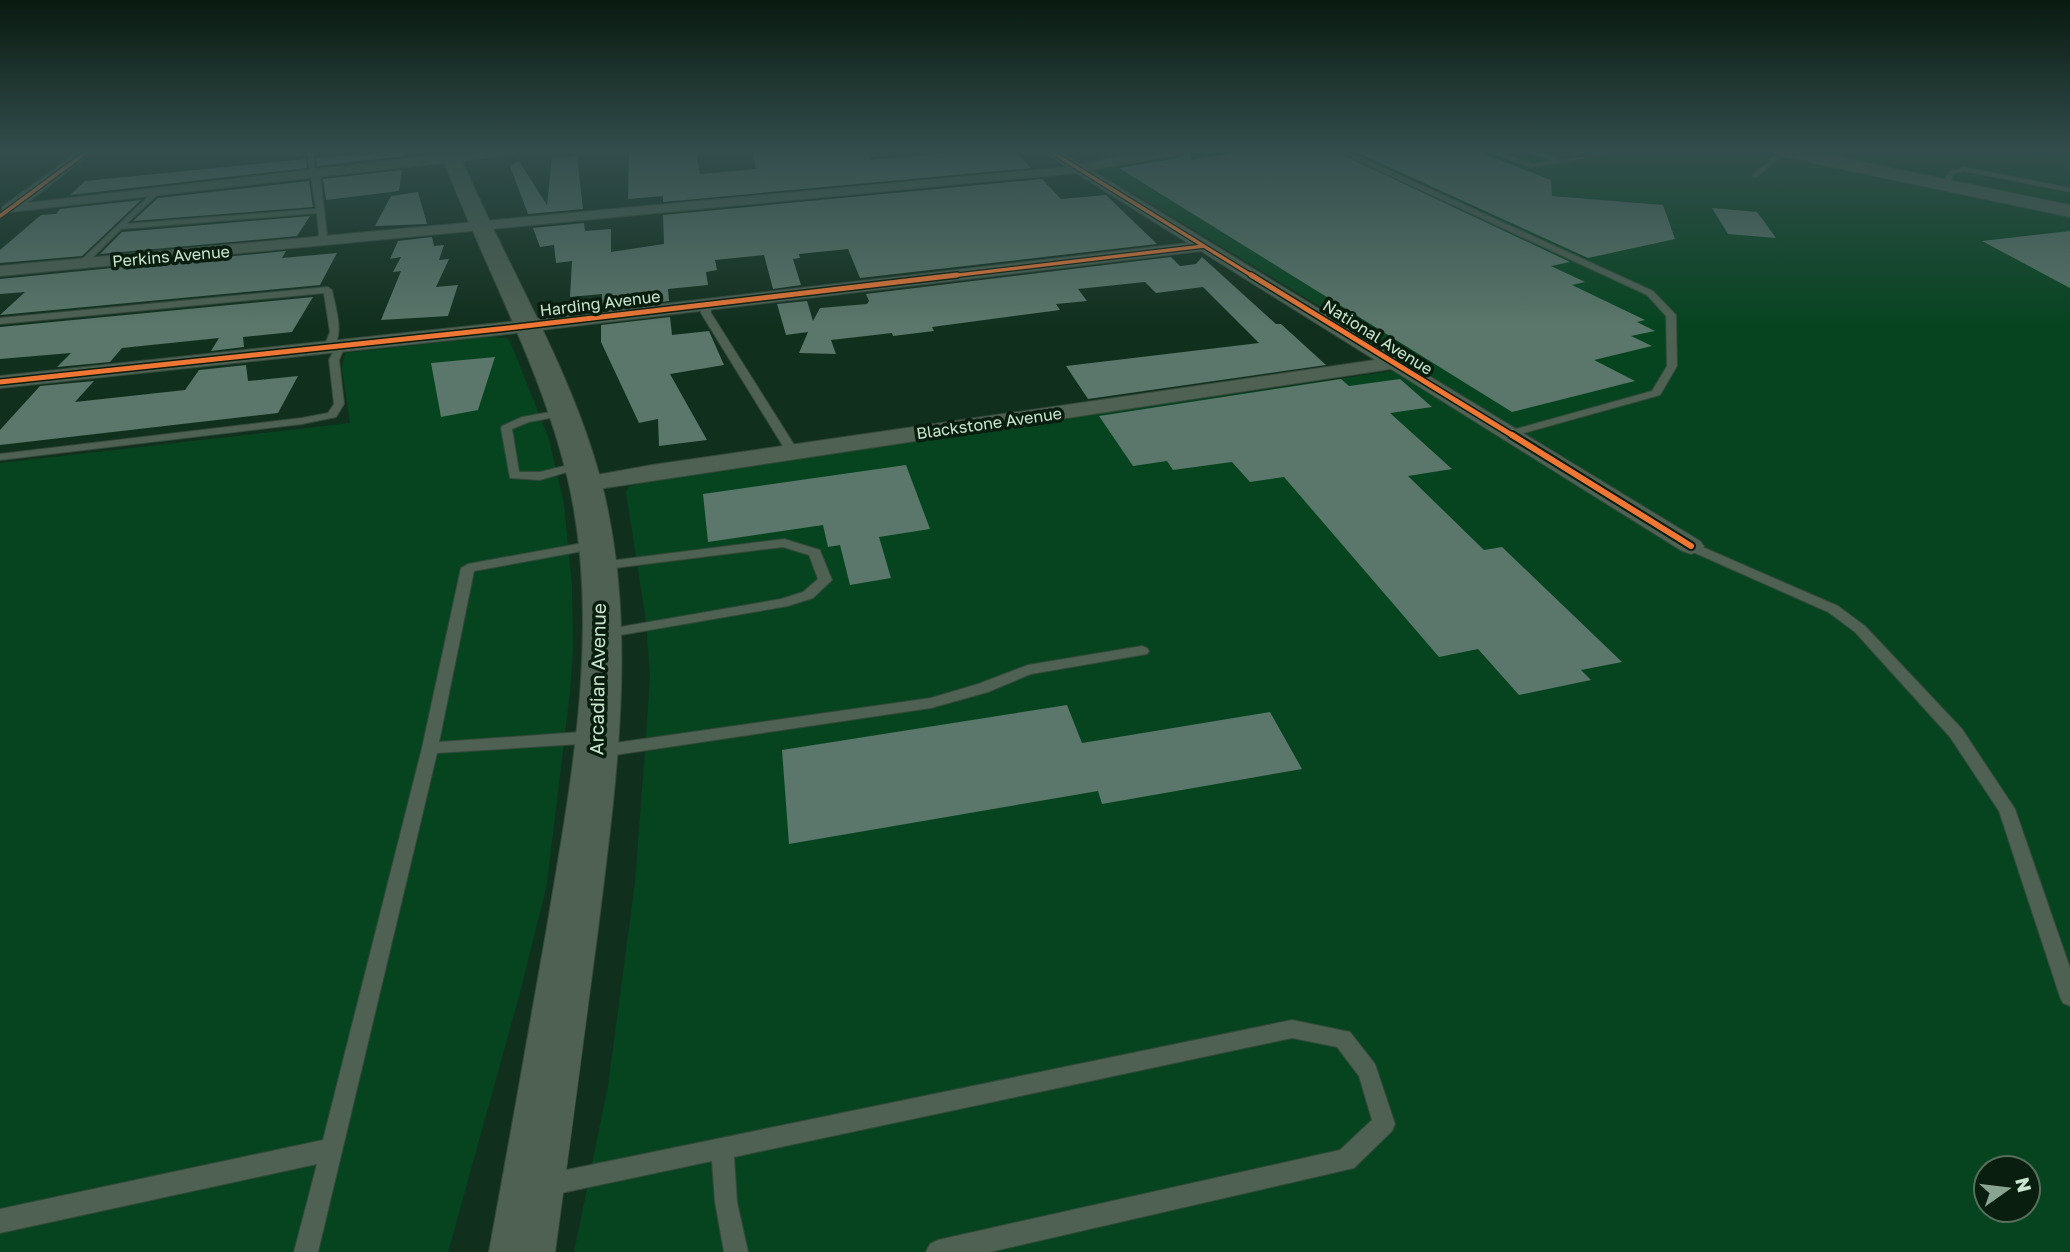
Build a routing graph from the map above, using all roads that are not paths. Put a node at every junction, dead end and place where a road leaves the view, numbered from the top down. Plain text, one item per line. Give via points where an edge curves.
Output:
1 (32, 209) edge
2 (138, 209) edge
3 (474, 209) edge
4 (670, 209) edge
5 (1145, 209) edge
6 (1466, 209) edge
7 (319, 211) joint
8 (4, 213) edge
9 (122, 226) junction
10 (482, 228) junction
11 (320, 243) junction
12 (1204, 246) junction
13 (81, 264) junction
14 (0, 271) edge
15 (705, 304) junction
16 (0, 321) edge
17 (525, 326) junction
18 (335, 347) junction
19 (1394, 363) junction
20 (0, 382) edge
21 (562, 412) junction
22 (1509, 433) junction
23 (792, 451) junction
24 (0, 457) edge
25 (582, 475) junction
26 (1691, 545) joint
27 (595, 556) junction
28 (600, 635) junction
29 (1142, 650) dead end
30 (596, 744) junction
31 (430, 748) junction
32 (2070, 997) edge
33 (333, 1149) junction
34 (722, 1149) junction
35 (532, 1188) junction
36 (0, 1222) edge
37 (306, 1252) edge
38 (502, 1252) edge
39 (522, 1252) edge
40 (736, 1252) edge
41 (938, 1252) edge

1 - 8 street
2 - 9 lane
3 - 10 main road, Arcadian Avenue
4 - 10 street, Perkins Avenue
5 - 12 street, National Avenue
6 - 22 lane via 1650,293 1671,316 1672,366 1656,393
7 - 9 lane
7 - 11 lane
9 - 13 lane
10 - 11 street, Perkins Avenue
10 - 17 main road, Arcadian Avenue
11 - 13 street, Perkins Avenue
12 - 15 street, Harding Avenue
12 - 19 street, National Avenue
13 - 14 street, Perkins Avenue
15 - 17 street, Harding Avenue
15 - 23 lane via 706,313
16 - 18 lane via 328,290
17 - 18 street, Harding Avenue
17 - 21 main road, Arcadian Avenue
18 - 20 street, Harding Avenue
18 - 24 lane via 339,404 332,415
19 - 22 street, National Avenue
19 - 23 street, Blackstone Avenue
21 - 25 main road, Arcadian Avenue
21 - 25 lane via 506,428 514,476
22 - 26 street, National Avenue
23 - 25 street, Blackstone Avenue
25 - 27 main road, Arcadian Avenue
26 - 32 lane via 1833,609 1860,628 1956,733 2007,809
27 - 28 main road, Arcadian Avenue
27 - 28 lane via 784,544 815,553 825,580 808,595 783,603
27 - 31 lane via 468,568
28 - 30 main road, Arcadian Avenue
29 - 30 lane via 1028,670 931,703
30 - 31 lane
30 - 35 main road, Arcadian Avenue
31 - 33 lane
33 - 36 lane
33 - 37 lane
34 - 35 lane
34 - 40 lane
34 - 41 lane via 1292,1029 1343,1039 1368,1071 1384,1124 1346,1160
35 - 38 main road, Arcadian Avenue
35 - 39 main road, Arcadian Avenue

